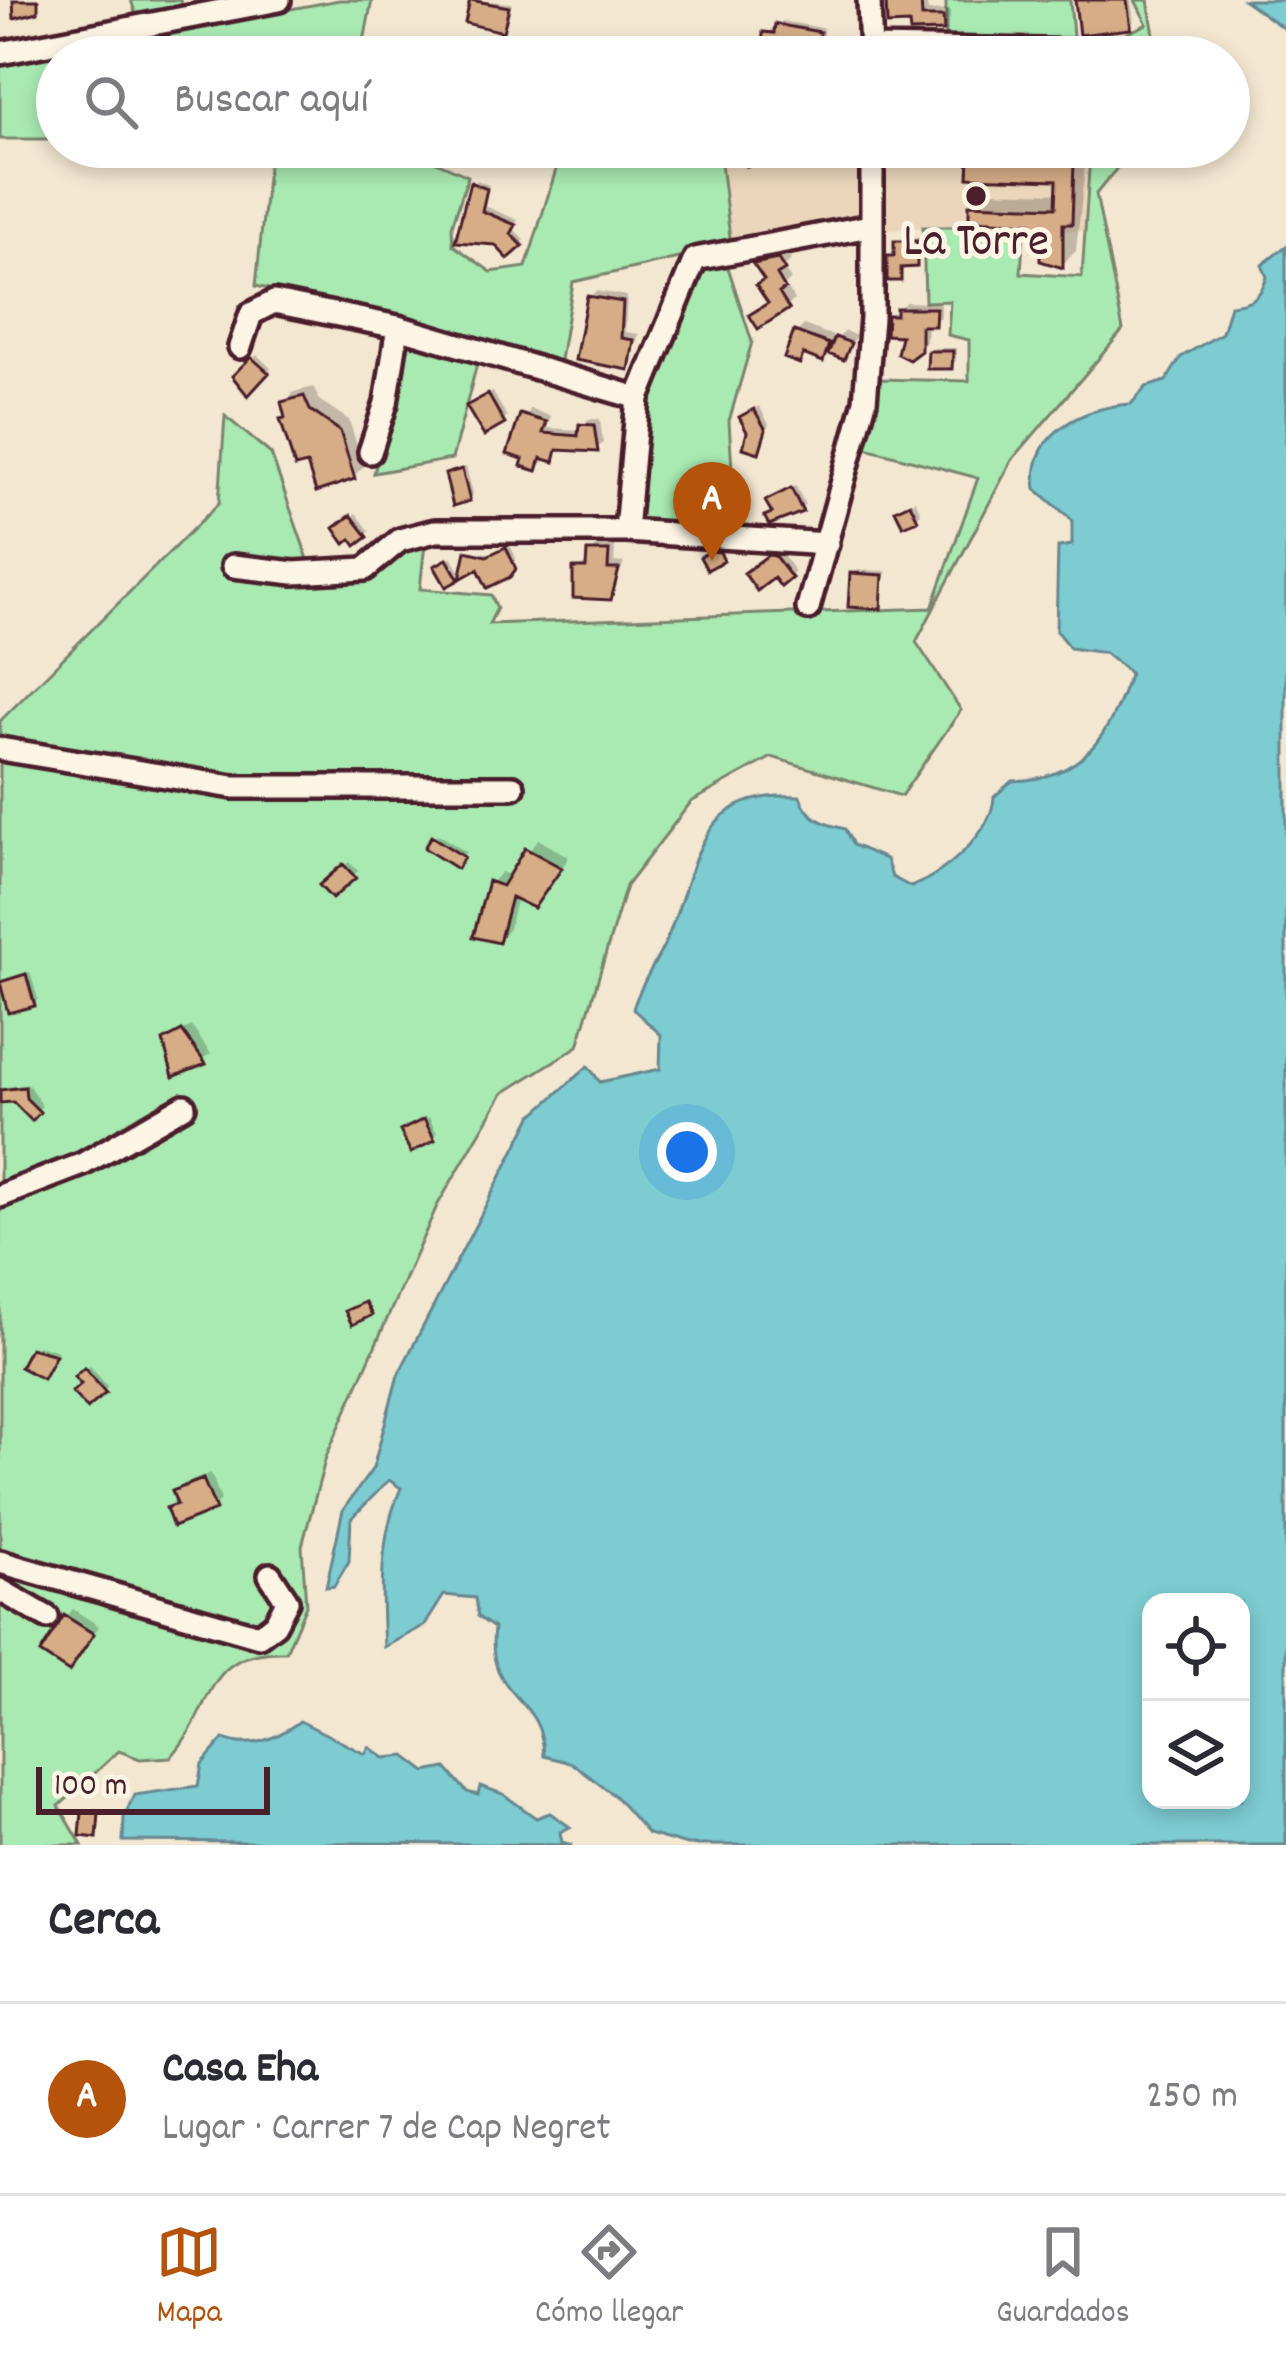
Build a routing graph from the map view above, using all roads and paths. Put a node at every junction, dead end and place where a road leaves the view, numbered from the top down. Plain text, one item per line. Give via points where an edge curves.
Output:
1 (279, 0) edge
2 (869, 0) edge
3 (89, 36) edge
4 (870, 36) edge
5 (36, 46) edge
6 (0, 53) edge
7 (871, 168) edge
8 (870, 226) junction
9 (398, 327) junction
10 (240, 347) dead end
11 (638, 398) junction
12 (370, 452) dead end
13 (626, 531) junction
14 (827, 544) junction
15 (233, 566) dead end
16 (808, 608) dead end
17 (0, 748) edge
18 (513, 788) dead end
19 (184, 1106) dead end
20 (0, 1196) edge
21 (0, 1562) edge
22 (270, 1575) dead end
23 (0, 1589) edge
24 (47, 1617) dead end

1 - 3 street
2 - 4 street
5 - 6 street
7 - 8 street
8 - 11 street via 695,259
8 - 14 street via 866,401
9 - 10 street via 274,302 251,314
9 - 11 street
9 - 12 street
11 - 13 street
13 - 14 street
13 - 15 street via 435,531 400,541 365,569
14 - 16 street
17 - 18 street via 233,787
19 - 20 street via 83,1164
21 - 22 street via 260,1636 287,1601
23 - 24 street

